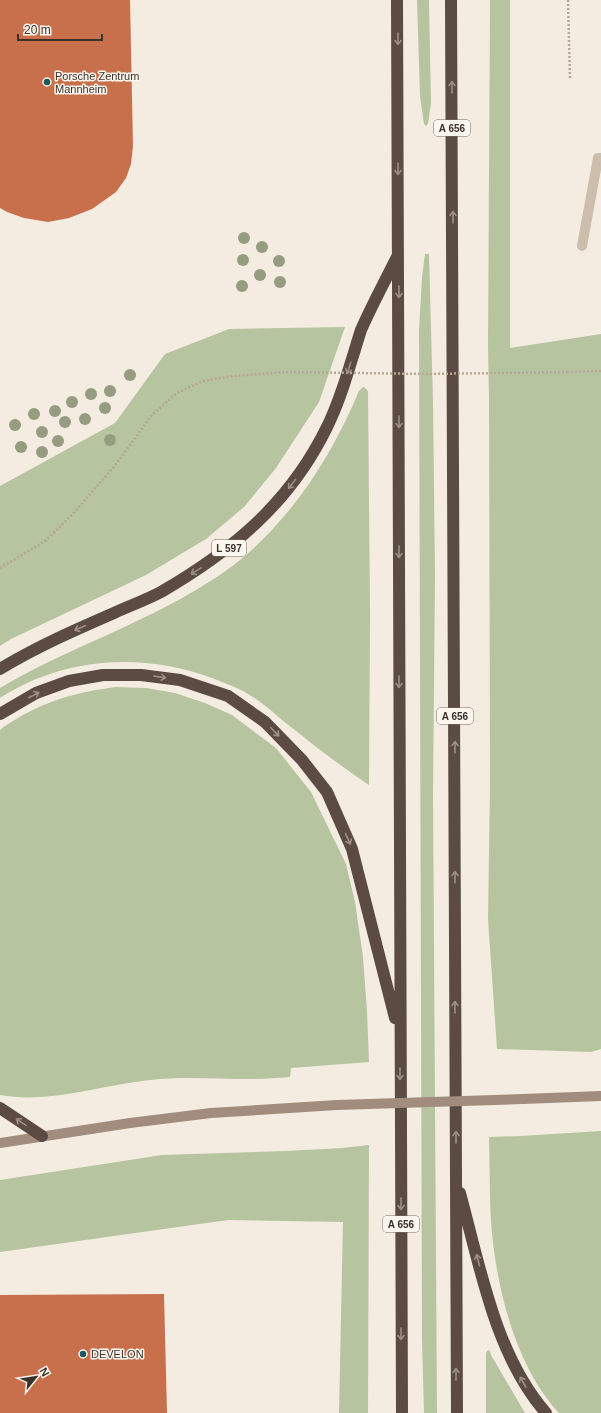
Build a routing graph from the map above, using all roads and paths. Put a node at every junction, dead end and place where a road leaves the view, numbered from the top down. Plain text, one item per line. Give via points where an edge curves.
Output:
1 (397, 0) edge
2 (451, 0) edge
3 (568, 0) edge
4 (570, 79) dead end
5 (601, 158) edge
6 (582, 246) dead end
7 (398, 253) junction
8 (601, 371) edge
9 (0, 568) edge
10 (0, 669) edge
11 (0, 714) edge
12 (400, 1035) junction
13 (601, 1096) edge
14 (0, 1108) edge
15 (42, 1136) junction
16 (0, 1143) edge
17 (456, 1176) junction
18 (402, 1413) edge
19 (457, 1413) edge
20 (546, 1413) edge

1 -> 7 highway, A 656
17 -> 2 highway, A 656
3 - 4 path
5 - 6 lane via 598,158
7 -> 10 highway, L 597 via 361,331 342,393 327,427 295,480 262,519 213,559 159,593 67,634
7 -> 12 highway, A 656
8 - 9 path, bridge via 426,374 286,372 204,381 177,393 151,416 117,463 70,517 45,541
11 -> 12 highway, A 656 via 36,693 69,681 103,675 141,675 180,680 228,696 265,722 302,760 327,792 352,849
12 -> 18 highway, A 656
13 - 15 main road, bridge via 337,1106 211,1114
15 -> 14 highway
15 - 16 main road
19 -> 17 highway, A 656
20 -> 17 highway via 525,1386 495,1322

